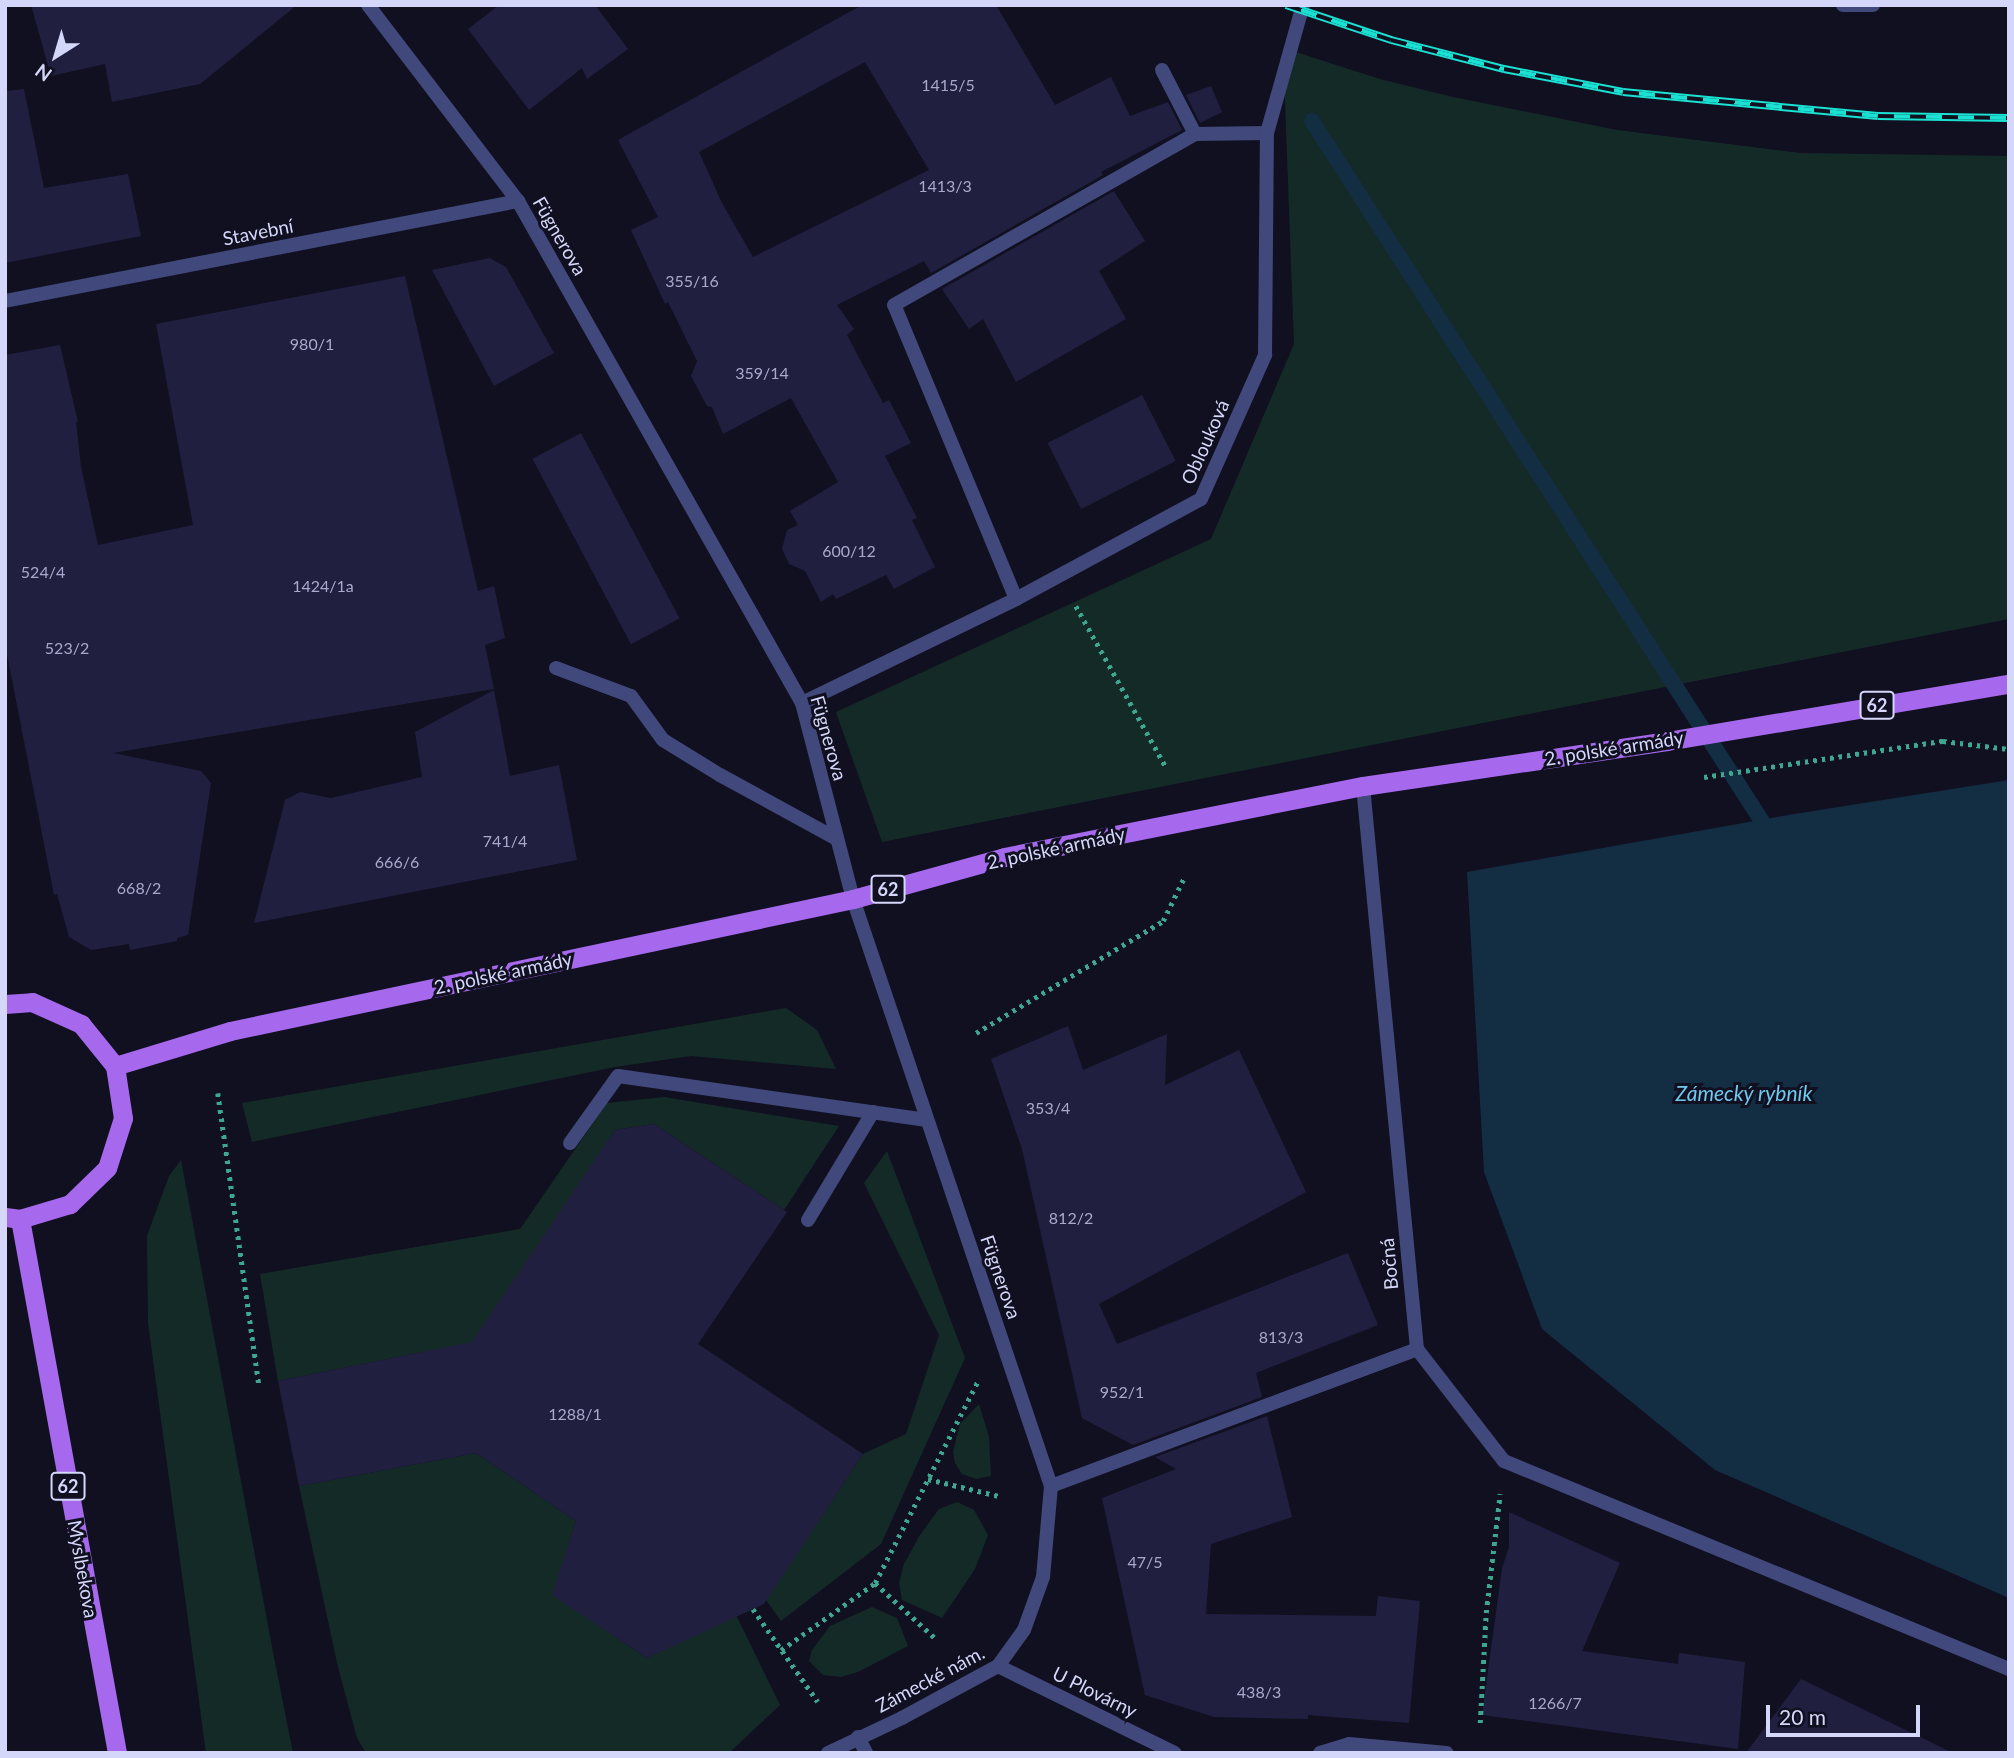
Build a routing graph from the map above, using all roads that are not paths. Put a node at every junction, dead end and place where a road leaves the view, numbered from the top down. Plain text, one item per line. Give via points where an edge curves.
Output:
1 (368, 5) edge
2 (1303, 5) edge
3 (1843, 5) edge
4 (1873, 5) edge
5 (1162, 70) dead end
6 (1267, 133) junction
7 (1195, 134) junction
8 (518, 201) junction
9 (5, 302) edge
10 (1016, 599) junction
11 (556, 668) dead end
12 (2009, 684) edge
13 (802, 703) junction
14 (1363, 786) junction
15 (837, 839) junction
16 (853, 899) junction
17 (5, 1004) edge
18 (115, 1066) junction
19 (873, 1112) junction
20 (928, 1120) junction
21 (570, 1143) dead end
22 (13, 1218) edge
23 (808, 1220) dead end
24 (1417, 1349) junction
25 (1051, 1486) junction
26 (998, 1666) junction
27 (2009, 1669) edge
28 (858, 1737) junction
29 (117, 1753) edge
30 (828, 1753) edge
31 (866, 1753) edge
32 (1175, 1753) edge
33 (1320, 1753) edge
34 (1447, 1753) edge

1 - 8 street, Fügnerova
2 - 6 street, Oblouková
3 - 4 street
5 - 7 street
6 - 7 street
6 - 10 street, Oblouková via 1265,355 1201,499
7 - 10 street via 894,305
8 - 9 street, Stavební
8 - 13 street, Fügnerova
10 - 13 street, Oblouková
11 - 15 street via 631,696 663,740
12 - 14 main road, 2. polské armády / 62
13 - 15 street, Fügnerova
14 - 16 main road, 2. polské armády / 62 via 1004,857
14 - 24 street, Bočná
15 - 16 street, Fügnerova
16 - 18 main road, 2. polské armády / 62 via 230,1031
16 - 20 street, Fügnerova
17 - 18 main road via 32,1002 81,1024
18 - 22 main road, 62 via 123,1118 107,1168 70,1204
19 - 20 street
19 - 21 street via 618,1076
19 - 23 street
20 - 25 street, Fügnerova
22 - 29 main road, Myslbekova / 62
24 - 25 street
24 - 27 street via 1504,1461
25 - 26 street, Zámecké nám. via 1044,1577 1024,1630
26 - 28 street, Zámecké nám.
26 - 32 street, U Plovárny
28 - 30 street, Zámecké nám.
28 - 31 street
33 - 34 street via 1349,1744

